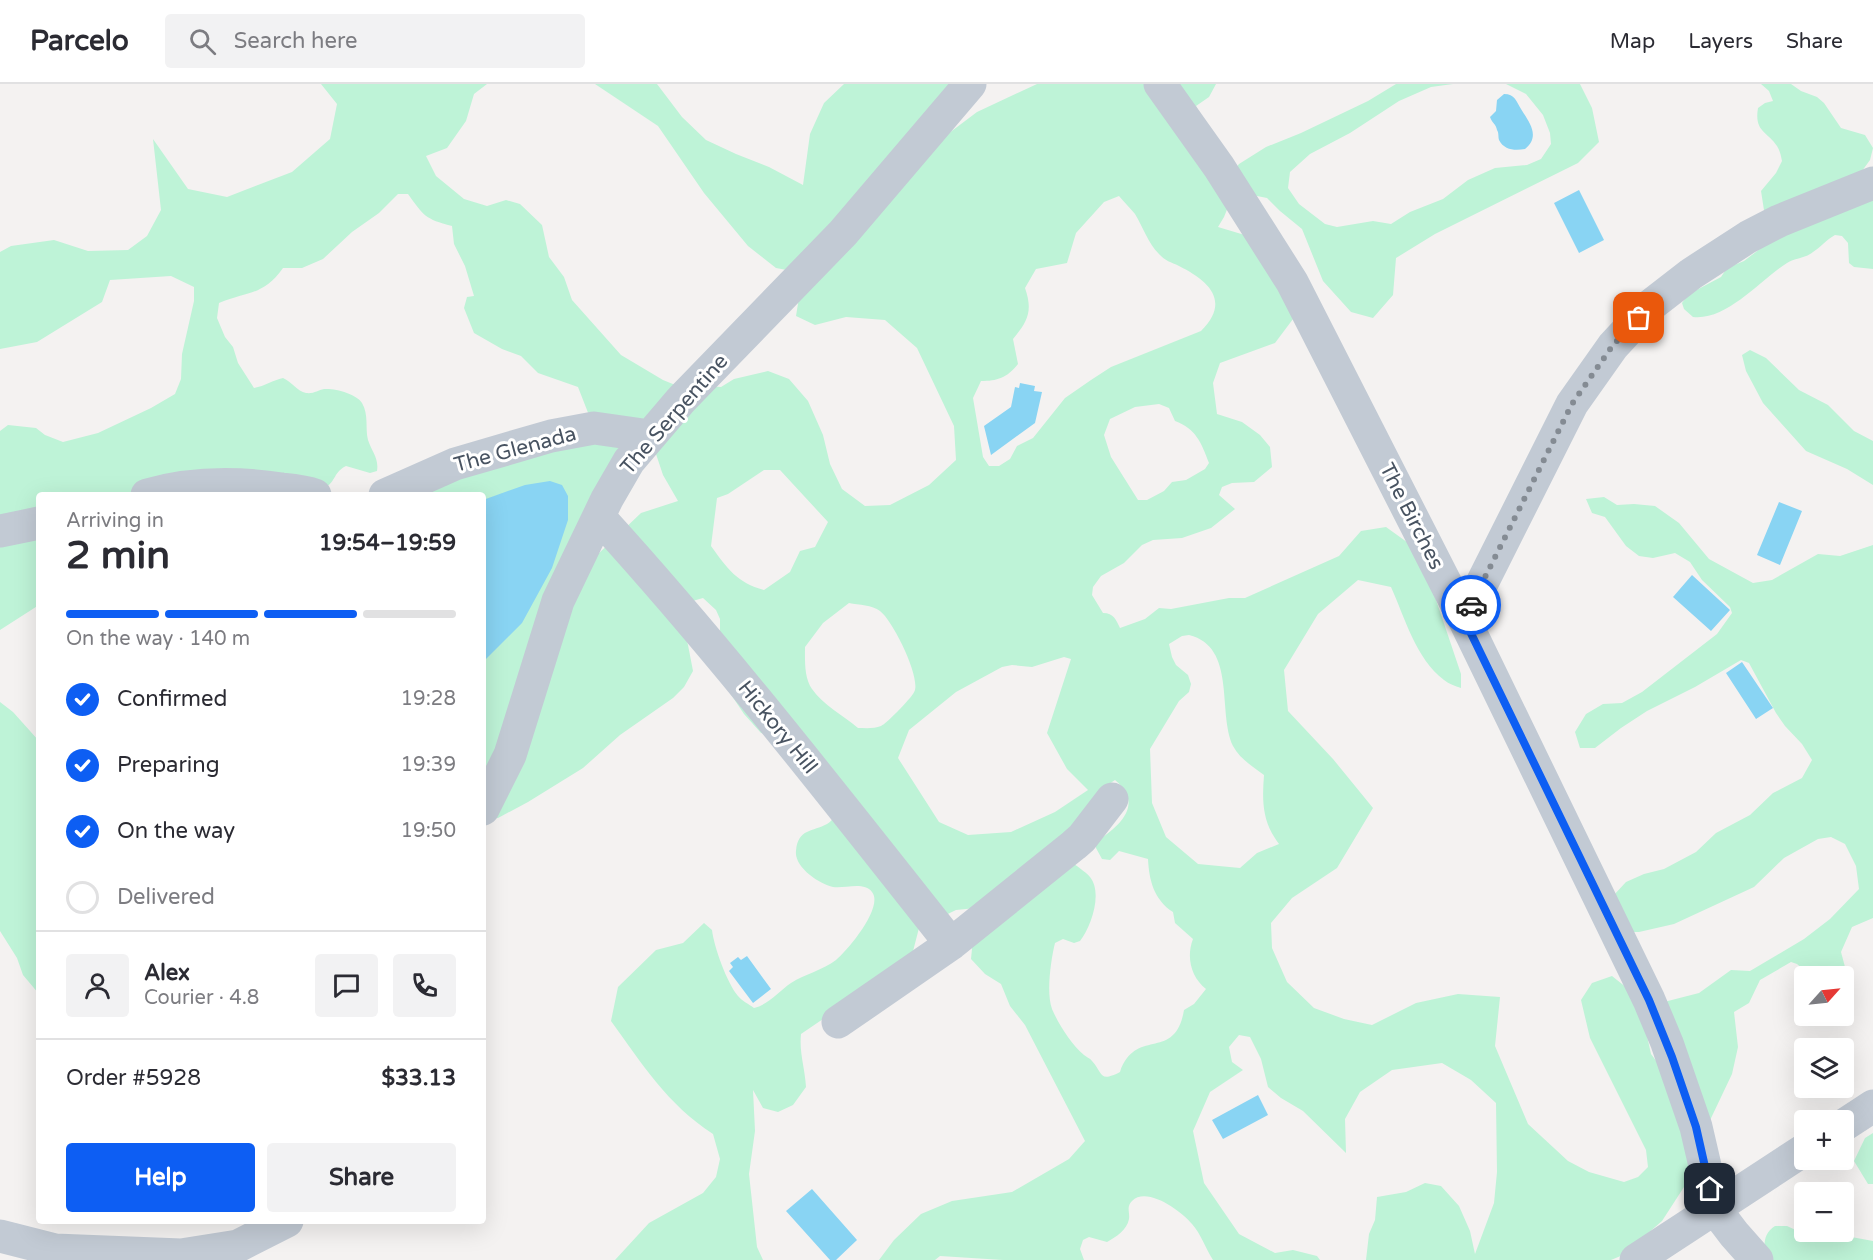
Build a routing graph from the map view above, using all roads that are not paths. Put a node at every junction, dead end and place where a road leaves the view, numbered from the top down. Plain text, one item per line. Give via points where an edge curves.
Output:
1 (970, 84) edge
2 (1160, 84) edge
3 (1873, 183) edge
4 (650, 436) junction
5 (158, 492) edge
6 (298, 492) edge
7 (392, 492) edge
8 (599, 517) junction
9 (36, 524) edge
10 (0, 531) edge
11 (1464, 619) junction
12 (1112, 799) dead end
13 (486, 803) edge
14 (951, 944) junction
15 (838, 1022) dead end
16 (1873, 1106) edge
17 (1854, 1118) edge
18 (1794, 1157) edge
19 (1715, 1209) junction
20 (280, 1224) edge
21 (0, 1236) edge
22 (1636, 1260) edge
23 (1757, 1260) edge

1 - 4 street, The Serpentine via 843,233
2 - 11 street, The Birches via 1219,167 1292,282
3 - 11 street via 1748,237 1651,305 1613,345 1572,404
4 - 7 street, The Glenada via 594,428 551,436 455,464
4 - 8 street, The Serpentine via 629,461
5 - 6 street via 210,483
8 - 13 street, The Serpentine via 558,601 510,755
8 - 14 street, Hickory Hill via 770,716
9 - 10 street
11 - 19 street, The Birches via 1649,1000 1696,1127
12 - 14 street via 1082,838
14 - 15 street
16 - 17 street
18 - 19 street
19 - 22 street
19 - 23 street, The Birches
20 - 21 street via 238,1246 181,1255 55,1250

